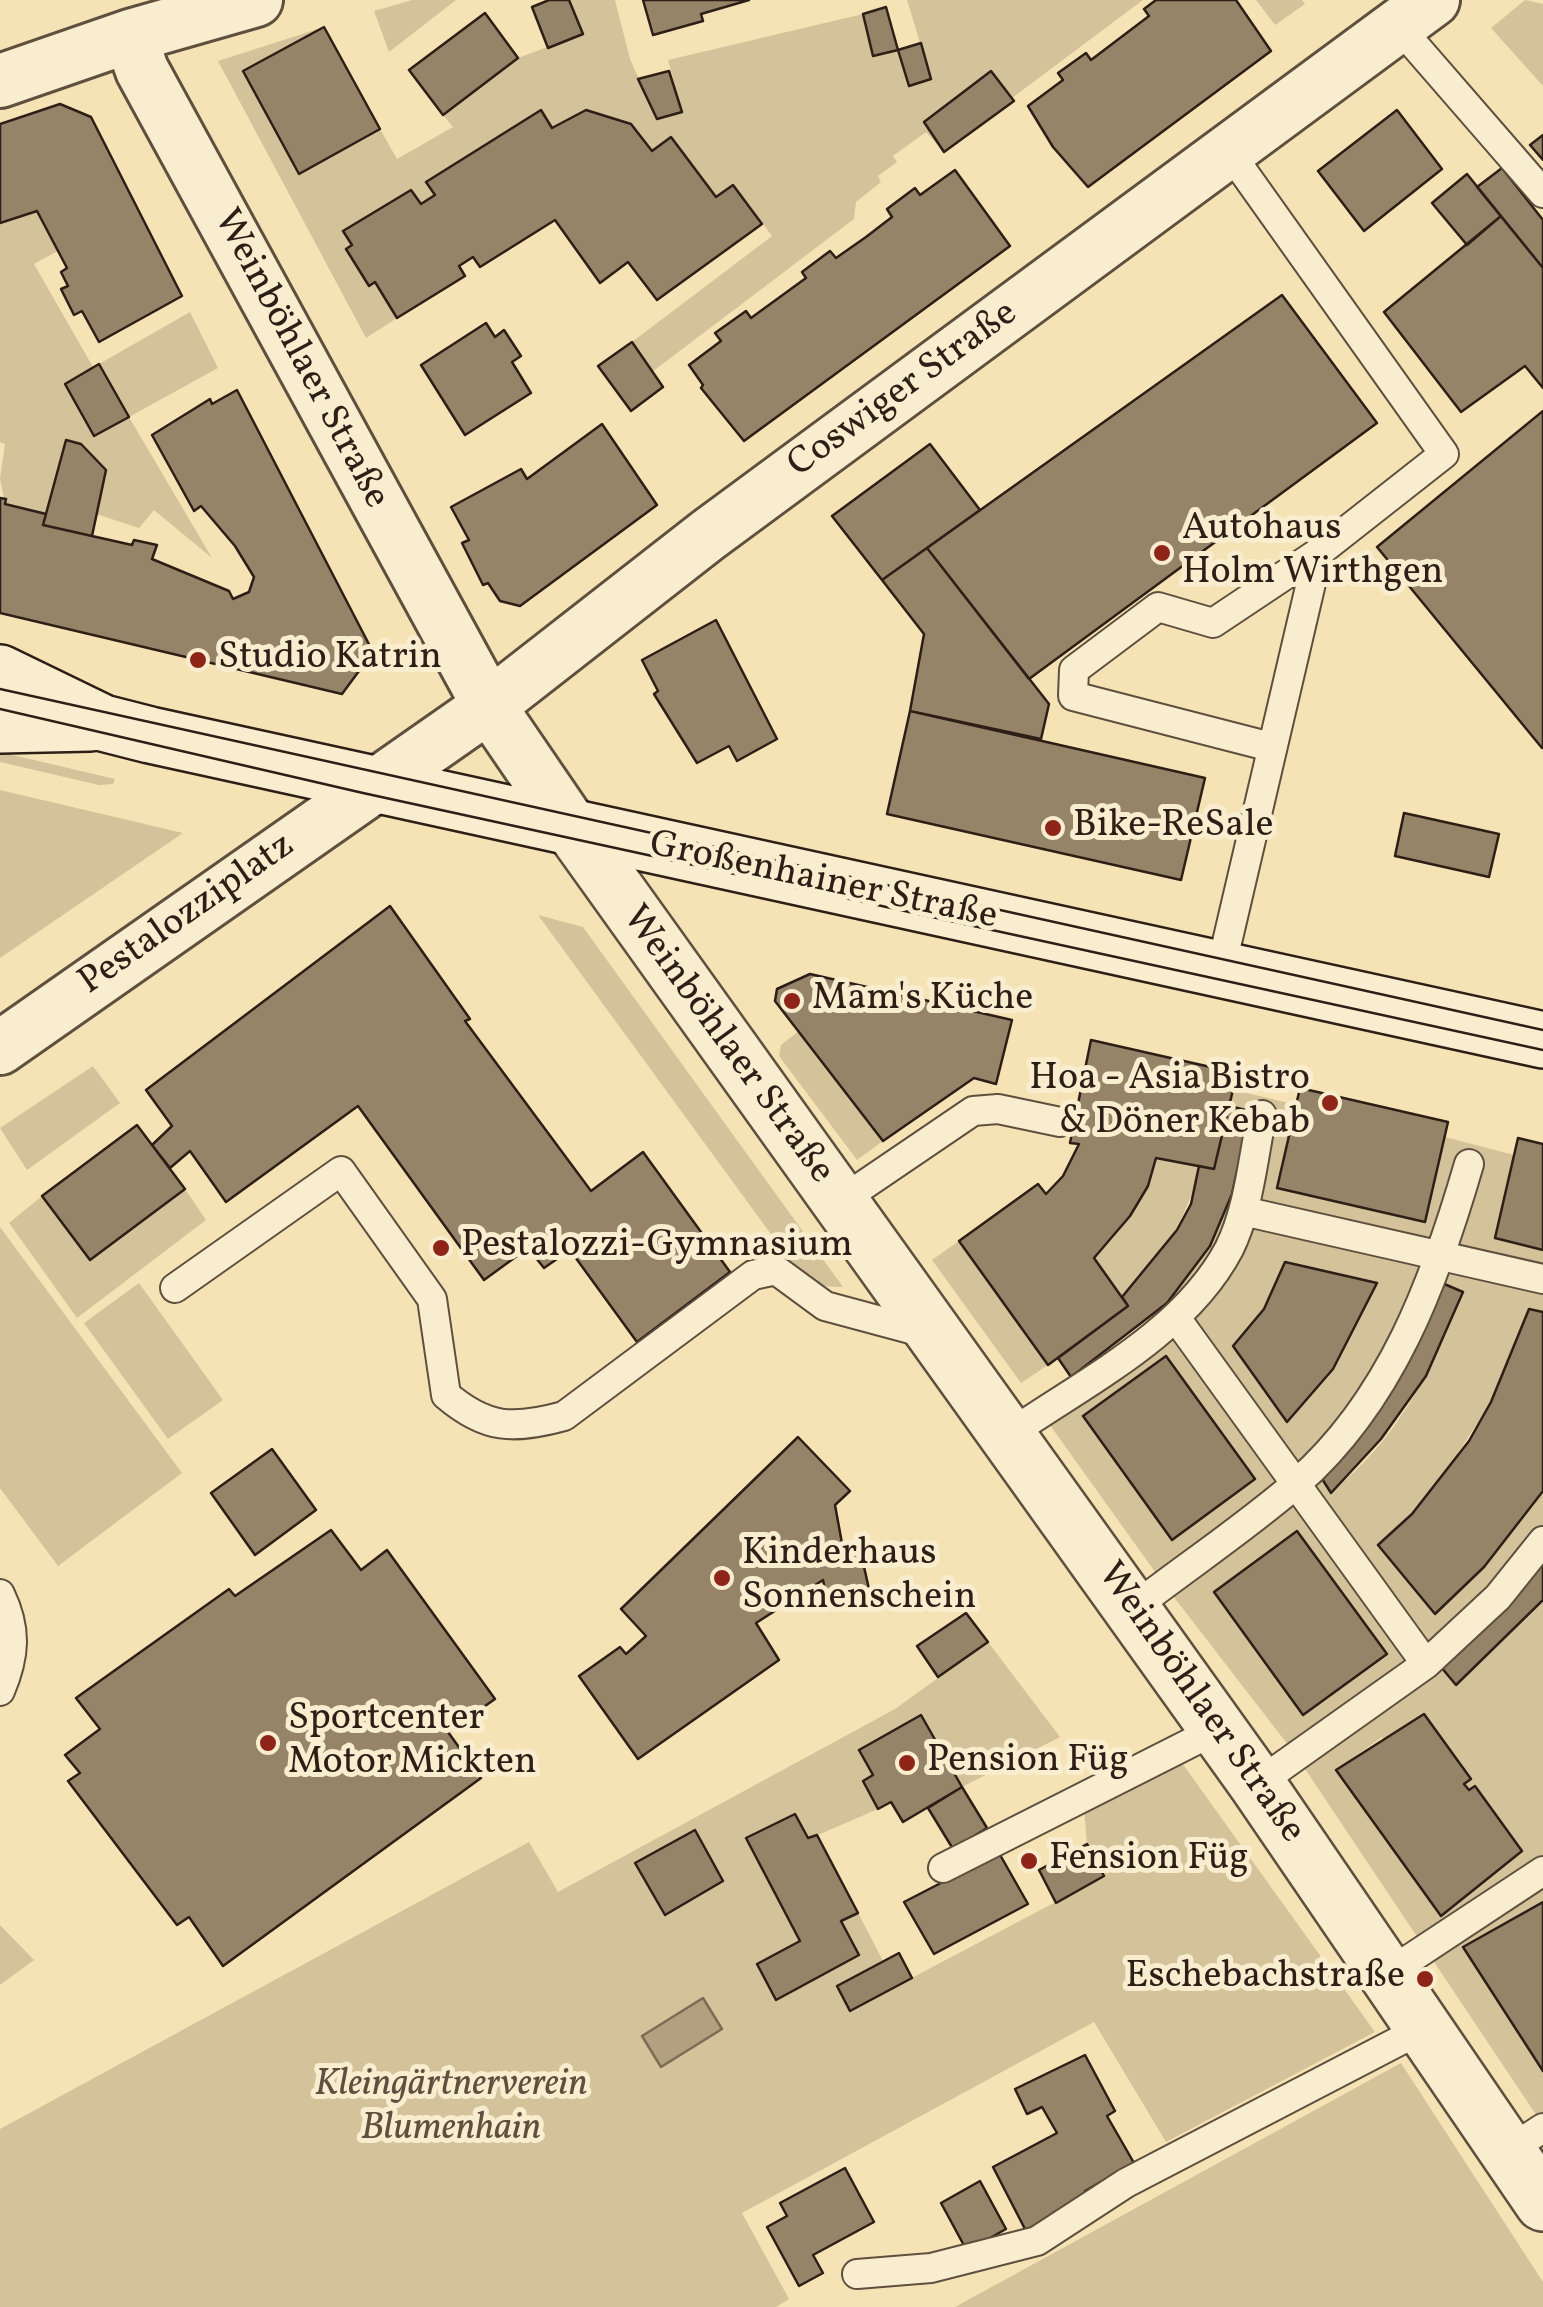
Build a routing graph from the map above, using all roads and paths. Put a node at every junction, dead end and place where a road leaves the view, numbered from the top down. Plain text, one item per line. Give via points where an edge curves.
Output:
1 (256, 0) edge
2 (1416, 13) edge
3 (130, 36) junction
4 (0, 81) edge
5 (1230, 153) junction
6 (1543, 194) edge
7 (1318, 553) junction
8 (0, 673) edge
9 (0, 699) edge
10 (489, 706) junction
11 (103, 723) junction
12 (0, 725) edge
13 (1271, 747) junction
14 (376, 784) junction
15 (573, 829) junction
16 (1221, 968) junction
17 (1543, 1040) edge
18 (0, 1048) edge
19 (1262, 1114) dead end
20 (1060, 1122) dead end
21 (1468, 1164) dead end
22 (839, 1202) junction
23 (1243, 1211) junction
24 (1442, 1256) junction
25 (1543, 1279) edge
26 (175, 1288) dead end
27 (1176, 1318) junction
28 (936, 1336) junction
29 (1008, 1436) junction
30 (1297, 1483) junction
31 (1543, 1541) edge
32 (0, 1594) edge
33 (1132, 1609) junction
34 (1426, 1664) junction
35 (0, 1691) edge
36 (1218, 1730) junction
37 (1257, 1784) junction
38 (943, 1868) dead end
39 (1543, 1871) edge
40 (1387, 1974) junction
41 (1424, 2028) junction
42 (1525, 2140) edge
43 (1543, 2202) edge
44 (857, 2274) dead end

1 - 3 street
2 - 5 street, Coswiger Straße
2 - 6 lane
3 - 4 street
3 - 10 street, Weinböhlaer Straße via 142,70
5 - 7 lane via 1444,454
5 - 10 street, Coswiger Straße via 708,534
7 - 13 lane
7 - 13 lane via 1213,623 1158,607 1074,670 1073,696
8 - 11 street, Großenhainer Straße
9 - 11 lane, Großenhainer Straße
10 - 14 street, Coswiger Straße
10 - 15 street, Weinböhlaer Straße
11 - 12 street, Großenhainer Straße
11 - 14 street, Großenhainer Straße
13 - 16 lane
14 - 15 street, Großenhainer Straße
14 - 18 street, Pestalozziplatz
15 - 16 street, Großenhainer Straße
15 - 22 street, Weinböhlaer Straße
16 - 17 street, Großenhainer Straße
19 - 23 lane
20 - 22 lane via 998,1109 973,1111
21 - 24 lane
22 - 28 street, Weinböhlaer Straße
23 - 24 lane
23 - 27 lane via 1228,1249
24 - 25 lane
24 - 30 lane via 1380,1380 1332,1448
26 - 28 lane via 340,1172 432,1299 446,1395 475,1419 530,1426 564,1416 753,1275 776,1270 825,1306
27 - 29 lane
27 - 30 lane
28 - 29 street, Weinböhlaer Straße
29 - 33 street, Weinböhlaer Straße
30 - 33 lane
30 - 34 lane
31 - 34 lane via 1498,1597
32 - 35 lane via 10,1615 14,1656
33 - 36 street, Weinböhlaer Straße
34 - 37 lane
36 - 37 street, Weinböhlaer Straße
36 - 38 lane
37 - 40 street, Weinböhlaer Straße
39 - 40 lane
40 - 41 street, Weinböhlaer Straße
41 - 42 street, Weinböhlaer Straße
41 - 44 lane via 1126,2183 1036,2242 931,2268
42 - 43 street, Weinböhlaer Straße

